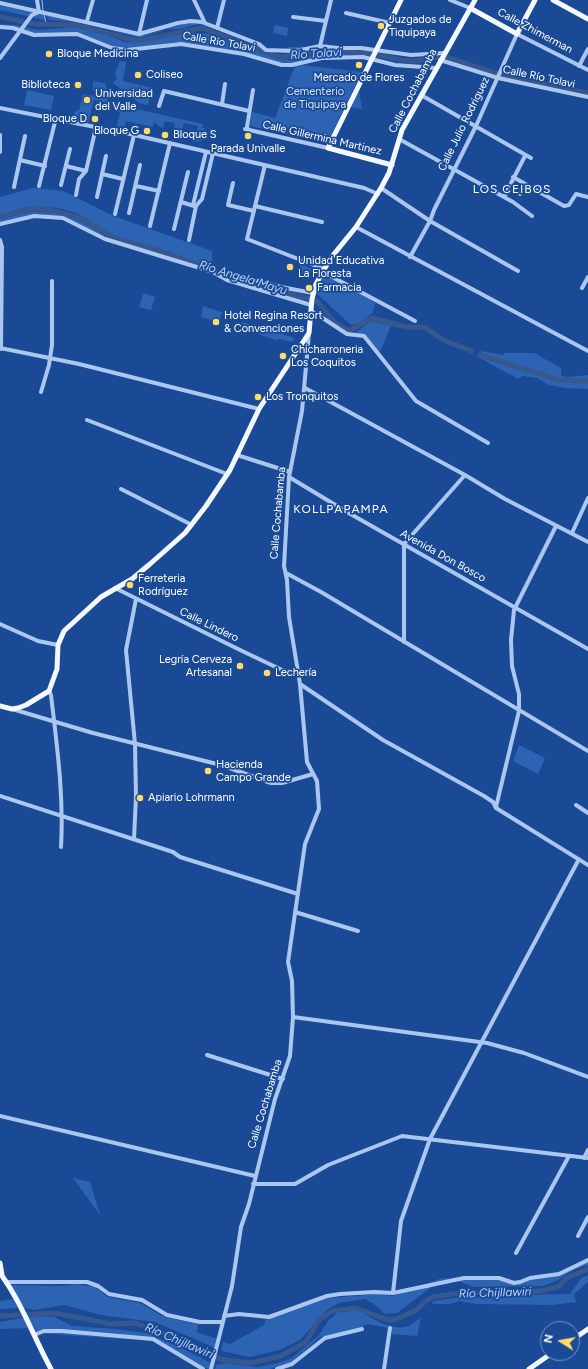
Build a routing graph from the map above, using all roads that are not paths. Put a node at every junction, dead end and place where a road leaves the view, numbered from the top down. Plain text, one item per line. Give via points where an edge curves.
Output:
1 (37, 0) edge
2 (93, 0) edge
3 (147, 0) edge
4 (194, 0) edge
5 (224, 0) edge
6 (331, 0) edge
7 (401, 0) edge
8 (450, 0) edge
9 (475, 0) edge
10 (535, 0) edge
11 (553, 0) edge
12 (0, 3) edge
13 (470, 8) junction
14 (39, 12) junction
15 (346, 13) dead end
16 (293, 17) dead end
17 (588, 19) edge
18 (87, 21) junction
19 (326, 21) junction
20 (205, 23) junction
21 (390, 23) junction
22 (0, 27) edge
23 (217, 28) junction
24 (21, 32) junction
25 (139, 34) junction
26 (517, 34) junction
27 (320, 46) junction
28 (588, 49) edge
29 (374, 55) junction
30 (442, 57) junction
31 (0, 58) edge
32 (579, 66) junction
33 (436, 68) junction
34 (588, 70) edge
35 (499, 75) junction
36 (224, 84) dead end
37 (253, 90) dead end
38 (421, 95) junction
39 (588, 97) edge
40 (222, 104) junction
41 (159, 106) dead end
42 (0, 108) edge
43 (249, 111) junction
44 (56, 118) junction
45 (476, 126) junction
46 (96, 127) junction
47 (134, 135) junction
48 (0, 136) edge
49 (25, 136) dead end
50 (399, 139) junction
51 (170, 143) junction
52 (328, 148) junction
53 (70, 149) dead end
54 (0, 152) edge
55 (206, 152) junction
56 (213, 153) junction
57 (106, 156) dead end
58 (525, 156) junction
59 (531, 158) dead end
60 (20, 160) junction
61 (392, 164) junction
62 (140, 165) dead end
63 (265, 165) junction
64 (45, 166) junction
65 (66, 166) junction
66 (454, 169) junction
67 (86, 171) junction
68 (188, 172) dead end
69 (102, 174) junction
70 (513, 177) junction
71 (123, 179) junction
72 (233, 183) dead end
73 (524, 184) junction
74 (61, 185) dead end
75 (39, 186) dead end
76 (136, 186) junction
77 (14, 187) dead end
78 (381, 188) junction
79 (159, 192) junction
80 (378, 194) junction
81 (520, 194) dead end
82 (76, 195) dead end
83 (96, 197) dead end
84 (504, 197) junction
85 (588, 197) edge
86 (181, 202) junction
87 (194, 206) junction
88 (255, 206) junction
89 (254, 211) junction
90 (129, 213) dead end
91 (115, 214) dead end
92 (532, 216) dead end
93 (430, 221) junction
94 (322, 222) dead end
95 (0, 224) edge
96 (150, 226) dead end
97 (356, 227) junction
98 (174, 230) dead end
99 (0, 240) edge
100 (189, 240) dead end
101 (1, 247) edge
102 (410, 257) junction
103 (323, 271) junction
104 (518, 271) dead end
105 (235, 275) dead end
106 (588, 277) edge
107 (1, 278) edge
108 (52, 281) dead end
109 (1, 288) edge
110 (582, 288) dead end
111 (312, 298) junction
112 (311, 312) junction
113 (1, 316) edge
114 (414, 321) dead end
115 (309, 333) junction
116 (300, 347) junction
117 (308, 348) junction
118 (0, 349) edge
119 (588, 351) edge
120 (50, 359) junction
121 (305, 388) junction
122 (41, 392) dead end
123 (258, 409) junction
124 (88, 420) dead end
125 (488, 443) dead end
126 (238, 455) junction
127 (290, 472) junction
128 (227, 474) junction
129 (466, 475) junction
130 (289, 477) junction
131 (120, 489) dead end
132 (588, 498) edge
133 (192, 524) junction
134 (556, 526) junction
135 (572, 533) junction
136 (588, 542) edge
137 (404, 544) junction
138 (286, 573) junction
139 (115, 588) junction
140 (136, 599) junction
141 (516, 607) junction
142 (0, 624) edge
143 (404, 642) junction
144 (58, 645) junction
145 (588, 649) edge
146 (297, 675) junction
147 (300, 684) junction
148 (49, 691) junction
149 (0, 706) edge
150 (12, 709) junction
151 (519, 711) junction
152 (54, 721) junction
153 (135, 744) junction
154 (588, 751) edge
155 (313, 774) junction
156 (0, 796) edge
157 (576, 805) dead end
158 (496, 808) junction
159 (588, 813) edge
160 (63, 817) junction
161 (134, 839) junction
162 (61, 847) dead end
163 (579, 859) junction
164 (588, 865) edge
165 (298, 894) junction
166 (296, 912) junction
167 (358, 931) dead end
168 (293, 1018) junction
169 (483, 1043) junction
170 (207, 1056) dead end
171 (588, 1077) edge
172 (283, 1079) junction
173 (0, 1116) edge
174 (430, 1139) junction
175 (588, 1150) edge
176 (569, 1156) junction
177 (586, 1158) edge
178 (255, 1176) junction
179 (253, 1184) junction
180 (588, 1217) edge
181 (578, 1236) dead end
182 (516, 1253) dead end
183 (588, 1260) edge
184 (0, 1263) edge
185 (1, 1275) edge
186 (6, 1282) junction
187 (394, 1294) junction
188 (224, 1316) junction
189 (222, 1322) junction
190 (390, 1328) dead end
191 (362, 1329) dead end
192 (34, 1335) junction
193 (38, 1342) junction
194 (540, 1361) edge
195 (51, 1369) edge
196 (55, 1369) edge
197 (203, 1369) edge
198 (211, 1369) edge
199 (277, 1369) edge
200 (384, 1369) edge
201 (529, 1369) edge

1 - 14 street
2 - 18 street
3 - 25 street
4 - 20 street
5 - 23 street
6 - 19 street
7 - 21 main road
8 - 13 street, Calle Zhimerman
9 - 13 main road, Calle Cochabamba
10 - 26 main road, Calle Julio Rodriguez
11 - 17 main road
12 - 14 street, Calle Río Tolavi
13 - 26 main road, Calle Zhimerman
13 - 30 main road, Calle Cochabamba
14 - 18 street, Calle Río Tolavi
14 - 24 street via 32,15
15 - 21 street
16 - 19 street
18 - 25 street, Calle Río Tolavi
19 - 27 street
20 - 23 street, Calle Río Tolavi
20 - 25 street, Calle Río Tolavi via 178,23
21 - 29 main road
22 - 24 street, Calle Río Tolavi via 13,28
23 - 27 street, Calle Río Tolavi via 259,44 266,50 296,51
24 - 29 street, Calle Río Tolavi via 34,35 77,34 112,48 127,50 180,44 244,54 282,65 322,58
24 - 31 street via 12,39
26 - 32 street, Calle Zhimerman
26 - 35 street, Calle Julio Rodriguez
27 - 29 street, Calle Río Tolavi via 360,48
28 - 32 street
29 - 30 street, Calle Río Tolavi
29 - 33 street, Calle Río Tolavi via 394,65
29 - 52 main road
30 - 33 main road, Calle Cochabamba
30 - 35 street, Calle Río Tolavi
32 - 34 street, Calle Zhimerman
33 - 38 main road, Calle Cochabamba
35 - 39 street, Calle Río Tolavi
35 - 45 street, Calle Julio Rodriguez
36 - 40 street
37 - 43 street
38 - 45 street
38 - 50 main road, Calle Cochabamba
40 - 41 street via 164,91
40 - 43 street
42 - 44 street
43 - 52 street, Calle Gillermina Martinez via 246,130
44 - 46 street
44 - 64 street
45 - 58 street
45 - 66 street, Calle Julio Rodriguez
46 - 47 street
46 - 67 street
47 - 51 street
47 - 71 street
48 - 54 street
49 - 60 street
50 - 61 main road, Calle Cochabamba
50 - 66 street
51 - 55 street
51 - 79 street
52 - 61 main road, Calle Gillermina Martinez
53 - 65 street
55 - 56 street
55 - 87 street
56 - 63 street
56 - 87 street via 202,199
57 - 69 street
58 - 59 street
58 - 70 street
60 - 64 street
60 - 77 street
61 - 78 main road, Calle Cochabamba
62 - 76 street
63 - 80 street via 364,188
63 - 88 street
64 - 75 street
65 - 67 street
65 - 74 street
66 - 84 street
66 - 93 street, Calle Julio Rodriguez
67 - 82 street via 79,179
68 - 86 street
69 - 71 street
69 - 83 street
70 - 73 street
70 - 84 street
71 - 91 street
72 - 89 street via 228,204
73 - 81 street
73 - 85 street via 564,206 569,205 576,194
76 - 79 street
76 - 90 street
78 - 80 main road, Calle Cochabamba
78 - 93 street
79 - 96 street
80 - 97 main road, Calle Cochabamba
84 - 92 street
86 - 87 street
86 - 98 street
87 - 100 street
88 - 89 street
88 - 94 street
89 - 103 street via 247,239
93 - 102 street, Calle Julio Rodriguez
93 - 104 street
95 - 111 street via 34,216 63,218 105,239 213,272 227,280
97 - 102 street
97 - 103 main road, Calle Cochabamba
99 - 101 street
101 - 107 street
102 - 119 street
103 - 111 main road, Calle Cochabamba
103 - 114 street
105 - 111 street
106 - 110 street
107 - 109 street
108 - 120 street
109 - 113 street
111 - 112 main road, Calle Cochabamba
112 - 115 main road, Calle Cochabamba
112 - 125 street via 347,334 364,336 416,401
113 - 118 street
115 - 116 main road
115 - 117 street, Calle Cochabamba
116 - 117 main road
116 - 123 main road
117 - 121 street, Calle Cochabamba
118 - 120 street
120 - 122 street
120 - 123 street
121 - 127 street, Calle Cochabamba
121 - 129 street
123 - 126 main road
124 - 128 street
126 - 127 street
126 - 128 main road
127 - 130 street, Calle Cochabamba
128 - 133 main road
129 - 134 street
129 - 137 street
130 - 137 street, Avenida Don Bosco
130 - 138 street, Calle Cochabamba via 284,566
131 - 133 street
132 - 135 street
133 - 139 main road via 132,579
134 - 135 street
134 - 141 street
135 - 136 street
137 - 141 street, Avenida Don Bosco
137 - 143 street
138 - 143 street
138 - 146 street, Calle Cochabamba
139 - 140 street, Calle Lindero
139 - 144 main road via 101,597 64,631
140 - 146 street, Calle Lindero
140 - 153 street via 126,650
141 - 145 street, Avenida Don Bosco
141 - 151 street via 511,640
142 - 144 street via 38,641
143 - 151 street
144 - 148 main road via 57,669
146 - 147 street, Calle Cochabamba
147 - 155 street, Calle Cochabamba via 307,762
147 - 158 street via 383,740 493,802
148 - 150 main road via 26,705
148 - 152 street via 52,695
149 - 150 main road
150 - 152 street
151 - 154 street
151 - 158 street
152 - 153 street
152 - 160 street
153 - 155 street via 221,766 271,783 282,783
153 - 161 street
155 - 165 street, Calle Cochabamba via 318,786 319,809 305,844
156 - 160 street
157 - 159 street
158 - 163 street
160 - 161 street
160 - 162 street
161 - 165 street via 173,852 180,857
163 - 164 street
163 - 169 street
165 - 166 street, Calle Cochabamba
166 - 167 street
166 - 168 street, Calle Cochabamba via 288,962 292,981
168 - 169 street
168 - 172 street, Calle Cochabamba via 290,1056
169 - 171 street via 524,1053
169 - 174 street
170 - 172 street
172 - 178 street, Calle Cochabamba via 275,1099
173 - 178 street
174 - 176 street
174 - 179 street via 402,1136 328,1165 295,1184
174 - 187 street via 401,1221
175 - 177 street
176 - 177 street
176 - 182 street
178 - 179 street, Calle Cochabamba
179 - 188 street, Calle Cochabamba via 241,1227 232,1286
180 - 181 street
183 - 187 street via 559,1274 520,1282 514,1283 499,1278 464,1278
184 - 185 main road
185 - 186 main road
186 - 189 street via 88,1282 109,1294 142,1300 167,1315 208,1323
186 - 192 main road
187 - 188 street via 340,1294 327,1296 269,1317 239,1314
188 - 189 street, Calle Cochabamba
189 - 198 street, Calle Cochabamba
190 - 200 street
191 - 199 street via 325,1338 292,1364
192 - 193 main road
192 - 197 street via 44,1331 62,1331 154,1339
193 - 195 main road
193 - 196 main road
194 - 201 main road

